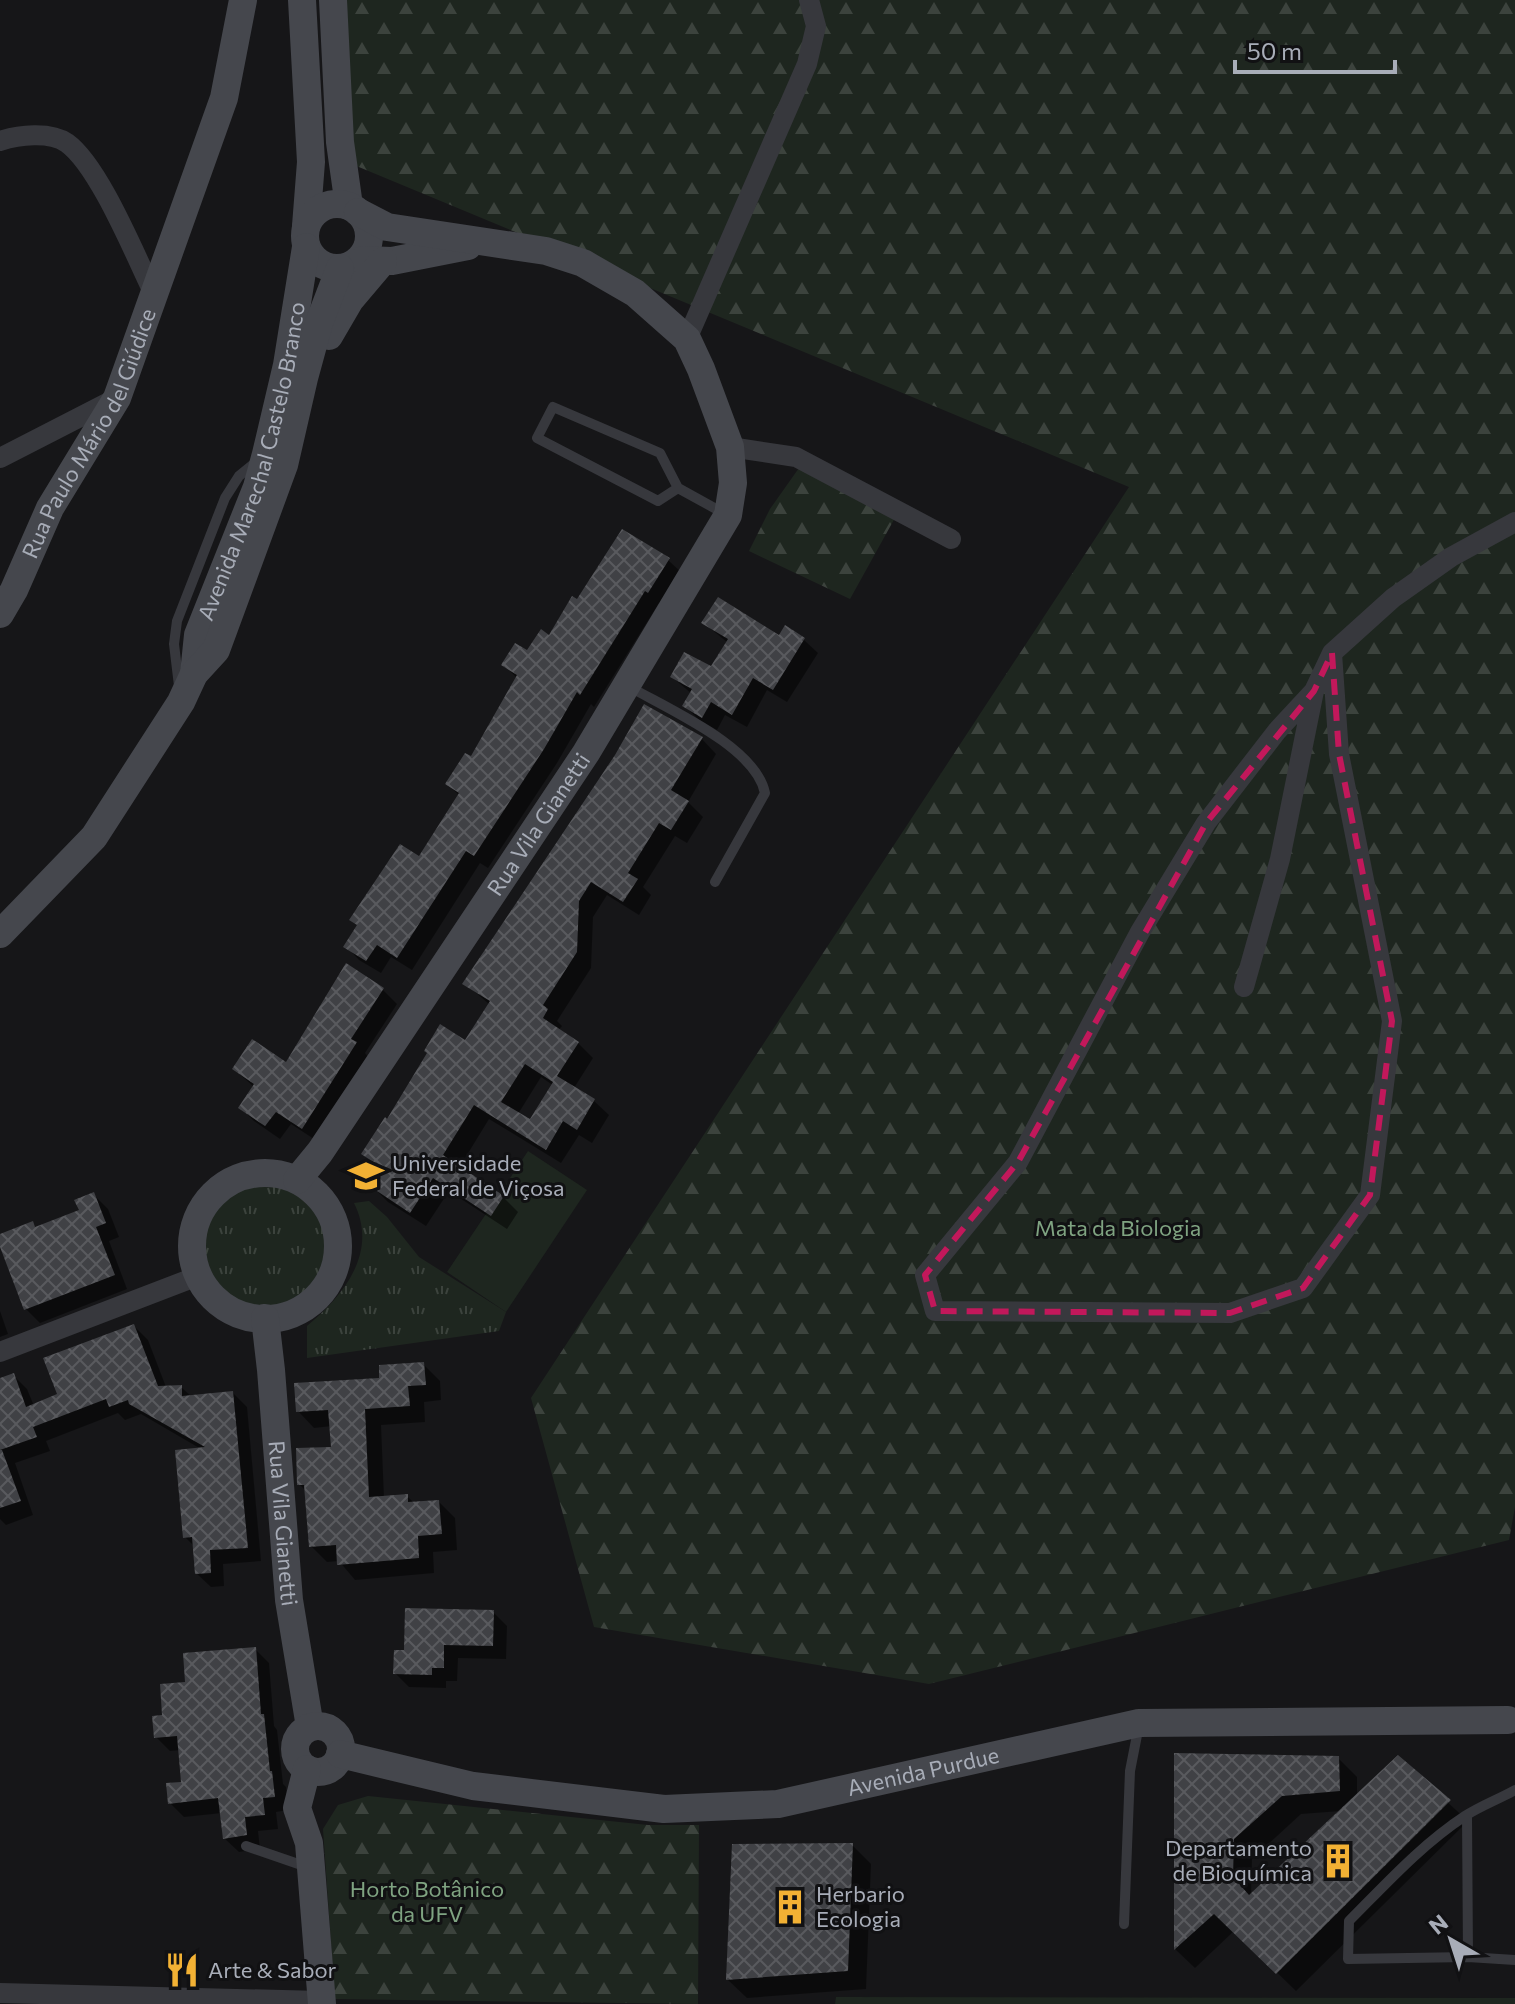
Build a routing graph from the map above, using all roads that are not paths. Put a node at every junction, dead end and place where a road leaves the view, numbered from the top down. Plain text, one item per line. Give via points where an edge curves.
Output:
1 (243, 0) edge
2 (302, 0) edge
3 (333, 0) edge
4 (809, 0) edge
5 (0, 141) edge
6 (354, 209) junction
7 (306, 236) junction
8 (488, 242) junction
9 (360, 263) junction
10 (154, 294) junction
11 (687, 339) junction
12 (304, 378) junction
13 (117, 398) junction
14 (730, 447) junction
15 (266, 454) junction
16 (0, 458) edge
17 (678, 488) junction
18 (728, 515) junction
19 (1515, 522) edge
20 (951, 539) dead end
21 (0, 614) edge
22 (1332, 653) junction
23 (194, 674) junction
24 (627, 685) junction
25 (1314, 691) junction
26 (181, 702) junction
27 (715, 882) dead end
28 (0, 934) edge
29 (1244, 987) dead end
30 (297, 1180) junction
31 (198, 1276) junction
32 (265, 1318) junction
33 (0, 1352) edge
34 (1513, 1719) edge
35 (1139, 1723) junction
36 (310, 1727) junction
37 (340, 1754) junction
38 (307, 1769) junction
39 (1515, 1790) edge
40 (1467, 1815) junction
41 (246, 1846) dead end
42 (312, 1868) junction
43 (1124, 1924) dead end
44 (1468, 1957) junction
45 (1515, 1960) edge
46 (0, 1993) edge
47 (322, 2002) edge

1 - 10 street, Rua Paulo Mário del Giúdice via 224,98
2 - 7 street, Avenida Marechal Castelo Branco via 311,162
3 - 6 street via 340,142
4 - 11 street via 816,26 807,64
5 - 10 street, Rua Paulo Mário del Giúdice via 43,135 65,141 85,161
6 - 7 street via 339,204 319,209
6 - 8 street via 387,227
6 - 9 street via 365,220 369,241
7 - 9 street via 319,263
7 - 15 street, Avenida Marechal Castelo Branco via 287,365
8 - 9 street
8 - 11 street via 583,263 635,293
9 - 12 street via 350,300
9 - 12 street, Avenida Marechal Castelo Branco via 319,323
10 - 13 street, Rua Paulo Mário del Giúdice
11 - 14 street, Rua Vila Gianetti
12 - 23 street, Avenida Marechal Castelo Branco via 284,465 248,565 216,650
13 - 16 street
13 - 21 street, Rua Paulo Mário del Giúdice via 50,508
14 - 18 street, Rua Vila Gianetti via 733,483
14 - 20 street via 796,457
15 - 23 street, Avenida Marechal Castelo Branco via 198,635
15 - 26 lane via 239,476 225,498 177,621 174,644
17 - 17 lane via 658,501 537,438 553,407 660,453
17 - 18 lane
18 - 24 street, Rua Vila Gianetti
19 - 22 street via 1451,557 1393,598
22 - 25 street
22 - 25 street via 1339,754 1392,1021 1370,1195 1303,1288 1230,1313 935,1311 925,1275 1018,1162 1140,932 1206,823
23 - 26 street, Avenida Marechal Castelo Branco
24 - 27 lane via 732,747 762,779 765,793
24 - 30 street, Rua Vila Gianetti
25 - 29 street via 1280,859
26 - 28 street, Avenida Marechal Castelo Branco via 94,837
30 - 31 street via 254,1174 214,1193 193,1232
30 - 32 street via 330,1212 337,1258 330,1280 315,1298 296,1312
31 - 32 street via 221,1305 237,1314
31 - 33 street
32 - 36 street, Rua Vila Gianetti via 289,1600
34 - 35 street, Avenida Purdue
35 - 37 street, Avenida Purdue via 778,1804 664,1809 473,1786
35 - 43 lane via 1130,1771
36 - 37 street via 330,1729 339,1740
36 - 38 street via 299,1737 295,1752
37 - 38 street via 328,1770
38 - 42 street via 297,1808
39 - 40 lane
40 - 44 lane
40 - 44 lane via 1412,1858 1349,1921 1348,1959
41 - 42 lane
42 - 47 street
44 - 45 lane
46 - 47 street

